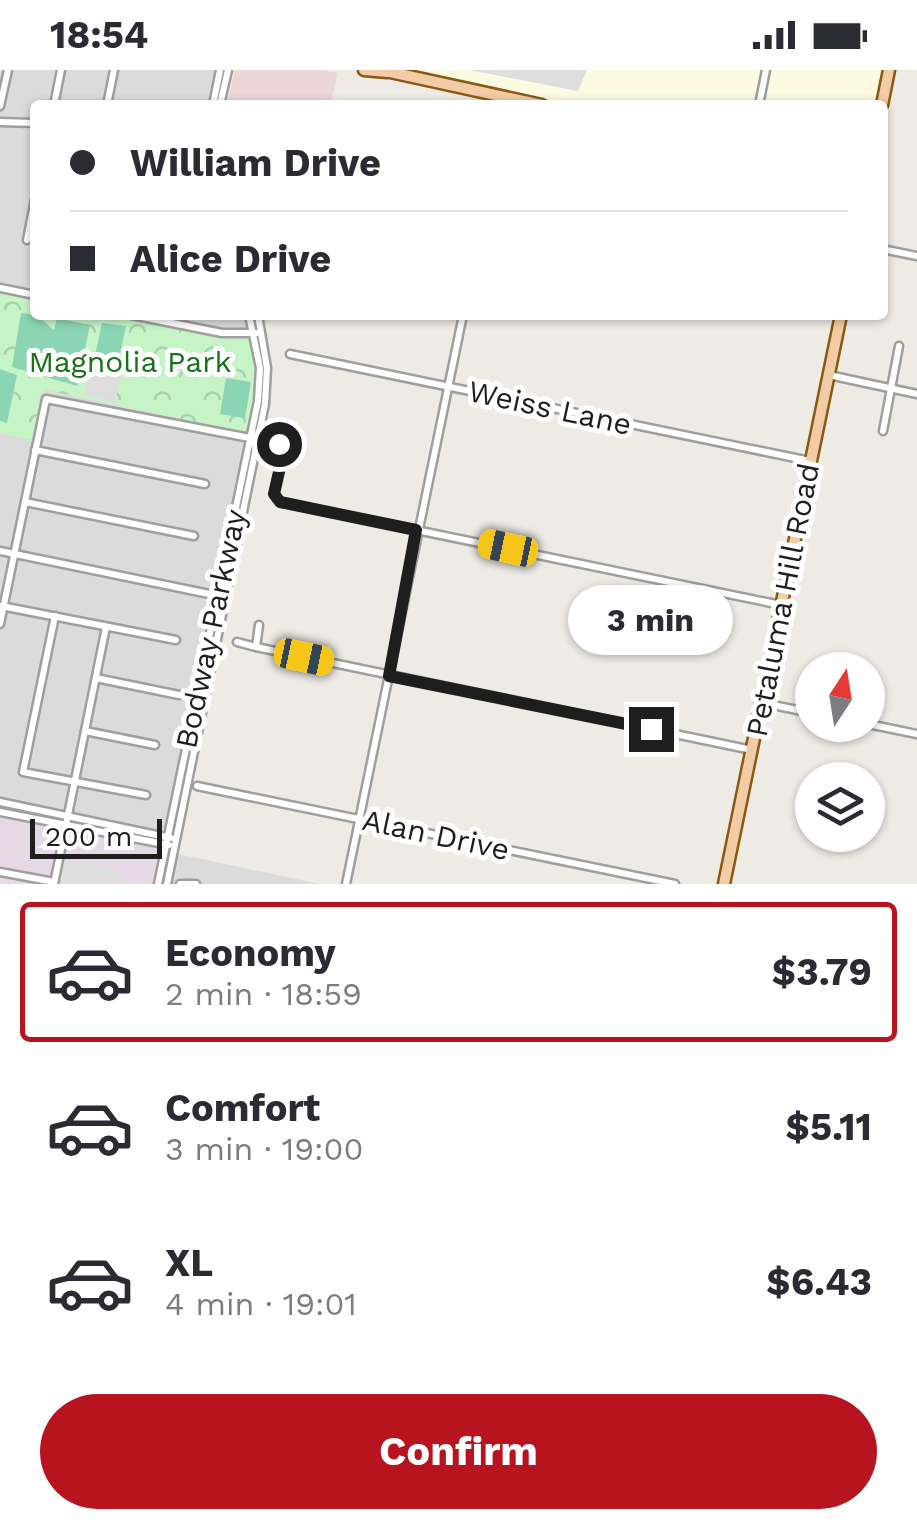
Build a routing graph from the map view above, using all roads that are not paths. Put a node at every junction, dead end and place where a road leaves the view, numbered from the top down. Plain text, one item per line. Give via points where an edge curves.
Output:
1 (8, 70) edge
2 (62, 70) edge
3 (114, 70) edge
4 (220, 70) edge
5 (228, 70) edge
6 (364, 70) edge
7 (389, 70) edge
8 (766, 70) edge
9 (888, 70) edge
10 (418, 73) edge
11 (55, 100) edge
12 (108, 100) edge
13 (214, 100) edge
14 (221, 100) edge
15 (504, 100) edge
16 (760, 100) edge
17 (883, 100) edge
18 (0, 106) edge
19 (0, 122) edge
20 (30, 124) edge
21 (30, 225) edge
22 (27, 240) dead end
23 (888, 250) edge
24 (917, 256) edge
25 (0, 288) edge
26 (30, 294) edge
27 (157, 320) edge
28 (252, 320) edge
29 (258, 320) edge
30 (461, 320) edge
31 (839, 320) edge
32 (258, 332) junction
33 (899, 346) dead end
34 (290, 354) dead end
35 (829, 375) junction
36 (448, 386) junction
37 (891, 388) junction
38 (917, 394) edge
39 (883, 431) dead end
40 (254, 439) junction
41 (279, 444) dead end
42 (35, 450) junction
43 (811, 461) junction
44 (204, 484) dead end
45 (25, 502) junction
46 (416, 530) junction
47 (194, 536) dead end
48 (0, 552) edge
49 (14, 554) junction
50 (222, 596) junction
51 (782, 605) junction
52 (2, 606) edge
53 (55, 616) junction
54 (0, 624) edge
55 (259, 625) dead end
56 (106, 626) junction
57 (176, 640) dead end
58 (237, 642) dead end
59 (256, 647) junction
60 (389, 676) junction
61 (96, 678) junction
62 (179, 694) dead end
63 (763, 702) junction
64 (795, 709) edge
65 (885, 727) edge
66 (85, 731) junction
67 (917, 734) edge
68 (155, 745) dead end
69 (753, 750) junction
70 (74, 783) junction
71 (197, 786) dead end
72 (146, 795) dead end
73 (0, 802) edge
74 (0, 812) edge
75 (68, 815) junction
76 (359, 819) junction
77 (66, 826) junction
78 (167, 841) junction
79 (176, 843) junction
80 (0, 872) edge
81 (54, 883) edge
82 (181, 883) edge
83 (158, 884) edge
84 (167, 884) edge
85 (196, 884) edge
86 (346, 884) edge
87 (674, 884) edge
88 (724, 884) edge

1 - 18 street
2 - 11 street
3 - 12 street
4 - 13 street
5 - 14 street
6 - 7 main road
7 - 10 main road
8 - 16 street
9 - 17 main road
10 - 15 main road
19 - 20 street
21 - 22 street
23 - 24 street
25 - 26 street
27 - 32 street via 222,333
28 - 32 street, Bodway Parkway
29 - 32 street, Bodway Parkway
30 - 36 street
31 - 35 main road, Petaluma Hill Road
32 - 40 street, Bodway Parkway via 267,368
33 - 37 street
34 - 36 street, Weiss Lane
35 - 37 street
35 - 43 main road, Petaluma Hill Road
36 - 43 street, Weiss Lane
36 - 46 street
37 - 38 street
37 - 39 street
40 - 42 street via 53,398 44,402
40 - 50 street, Bodway Parkway
41 - 46 street via 274,494 280,502
42 - 44 street
42 - 45 street
43 - 51 main road, Petaluma Hill Road
45 - 47 street
45 - 49 street
46 - 51 street
46 - 60 street
48 - 49 street
49 - 50 street
49 - 52 street
50 - 78 street, Bodway Parkway
50 - 79 street, Bodway Parkway
51 - 63 main road, Petaluma Hill Road
52 - 53 street
52 - 54 street
53 - 56 street
53 - 70 street via 23,772
55 - 59 street
56 - 57 street
56 - 61 street
58 - 59 street
59 - 60 street
60 - 69 street
60 - 76 street
61 - 62 street
61 - 66 street
63 - 64 street
63 - 69 main road, Petaluma Hill Road
65 - 67 street
66 - 68 street
66 - 70 street
69 - 88 main road, Petaluma Hill Road
70 - 72 street
70 - 75 street
71 - 76 street, Alan Drive
73 - 75 street
74 - 77 street
75 - 77 street
75 - 78 street
76 - 86 street
76 - 87 street, Alan Drive
77 - 78 street
77 - 81 street
78 - 79 street
78 - 83 street, Bodway Parkway
79 - 84 street, Bodway Parkway
80 - 81 street
82 - 85 street

